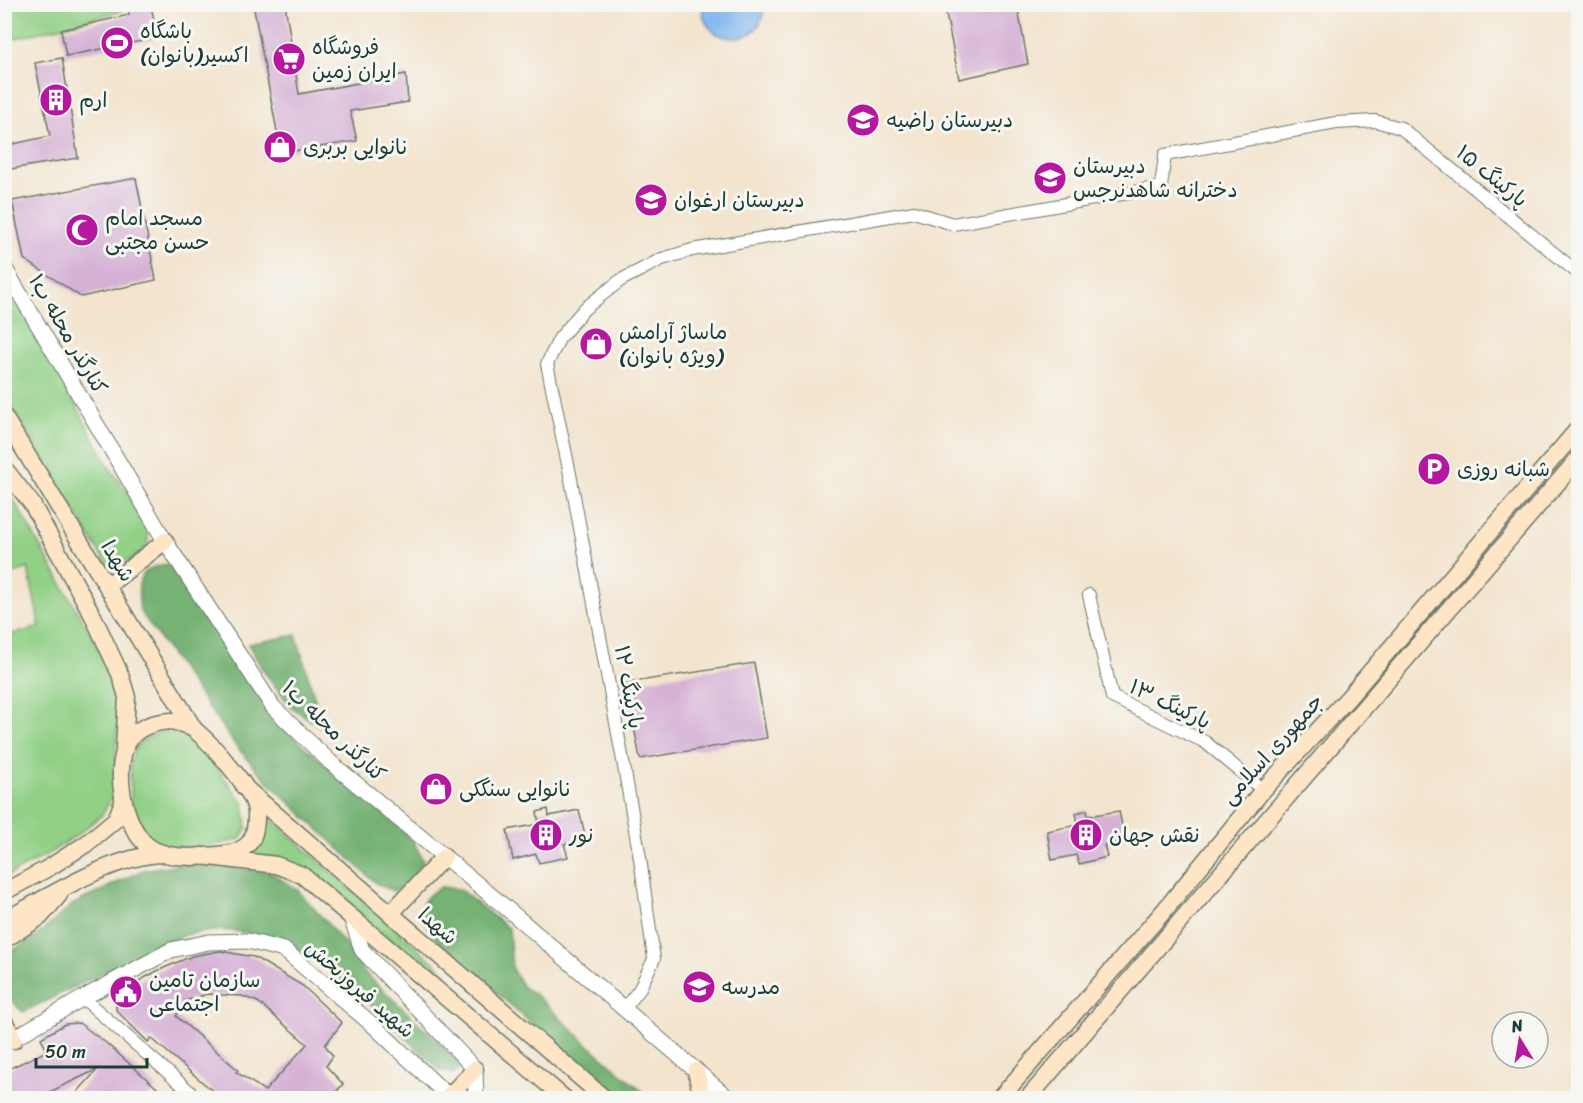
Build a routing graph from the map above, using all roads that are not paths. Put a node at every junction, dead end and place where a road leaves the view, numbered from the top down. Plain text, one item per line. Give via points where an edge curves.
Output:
1 (4, 267) edge
2 (1578, 273) edge
3 (547, 364) joint
4 (4, 417) edge
5 (1578, 429) edge
6 (1578, 459) edge
7 (1550, 463) junction
8 (4, 468) edge
9 (1564, 476) junction
10 (10, 482) edge
11 (165, 541) junction
12 (107, 586) junction
13 (1089, 595) dead end
14 (195, 729) junction
15 (122, 760) junction
16 (244, 787) junction
17 (1263, 790) junction
18 (123, 802) junction
19 (166, 854) junction
20 (201, 856) junction
21 (444, 857) junction
22 (65, 888) junction
23 (4, 892) edge
24 (390, 914) junction
25 (351, 917) junction
26 (4, 921) edge
27 (4, 940) edge
28 (83, 998) junction
29 (624, 1009) junction
30 (4, 1021) edge
31 (9, 1042) edge
32 (476, 1069) junction
33 (696, 1071) junction
34 (448, 1097) edge
35 (197, 1098) edge
36 (476, 1098) edge
37 (564, 1098) edge
38 (604, 1098) edge
39 (702, 1098) edge
40 (728, 1098) edge
41 (1000, 1098) edge
42 (1028, 1098) edge

1 - 11 street, کنارگذر محله ب۱
2 - 3 street, پارکینگ ۱۵ via 1401,128 1376,121 1336,123 1165,155 1161,187 953,224 914,212 692,250 662,259 621,279 584,309 559,339
3 - 29 street, پارکینگ ۱۲ via 628,793 654,959 639,990
4 - 12 main road, شهدا
5 - 7 main road, جمهوری اسلامی
6 - 9 main road, جمهوری اسلامی
7 - 9 main road
7 - 17 main road, جمهوری اسلامی
8 - 10 main road
9 - 42 main road, جمهوری اسلامی
10 - 15 main road via 32,504 120,674 127,697
11 - 12 main road
11 - 21 street, کنارگذر محله ب۱ via 273,707 330,762
12 - 14 main road, شهدا
13 - 17 street, پارکینگ ۱۳ via 1112,697 1205,742
14 - 15 main road via 171,721 149,725 131,737
14 - 16 main road
15 - 18 main road
16 - 20 main road via 254,804 253,838 245,847 229,853
16 - 24 main road, شهدا
17 - 41 main road, جمهوری اسلامی via 1163,912
18 - 19 main road via 138,837 153,850
18 - 23 main road via 116,819 86,844
19 - 20 main road
19 - 22 main road via 132,858
20 - 25 main road via 290,868
21 - 24 main road
21 - 29 street, کنارگذر محله ب۱
22 - 26 main road
22 - 27 main road via 40,917
24 - 38 main road, شهدا
25 - 32 street via 362,950
25 - 37 main road
28 - 31 street, شهید فیروزبخش
28 - 34 street, شهید فیروزبخش via 171,950 209,942 248,941 284,950 374,1026
28 - 35 street
29 - 33 street, کنارگذر محله ب۱
30 - 31 main road
32 - 34 main road
32 - 36 street
33 - 39 main road
33 - 40 street, کنارگذر محله ب۱

